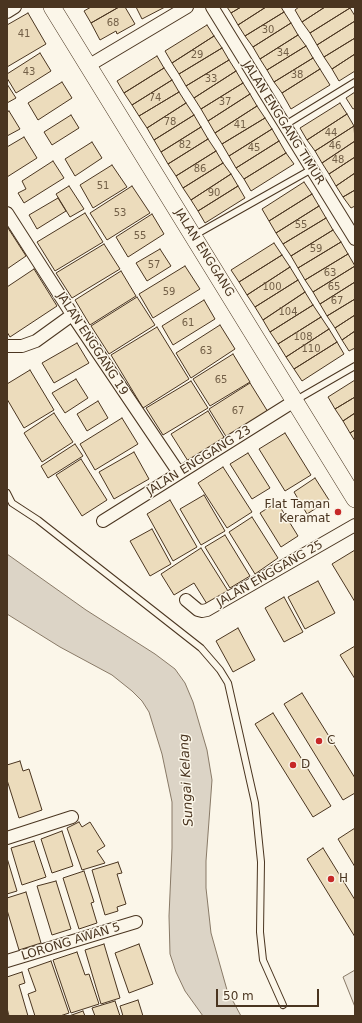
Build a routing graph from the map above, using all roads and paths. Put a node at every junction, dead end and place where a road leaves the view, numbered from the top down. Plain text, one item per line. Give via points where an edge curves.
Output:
1 (15, 7) edge
2 (52, 7) edge
3 (187, 7) edge
4 (212, 7) edge
5 (7, 12) edge
6 (88, 66) junction
7 (355, 82) edge
8 (285, 126) junction
9 (312, 169) junction
10 (7, 213) edge
11 (193, 236) junction
12 (355, 239) edge
13 (72, 315) junction
14 (7, 346) edge
15 (355, 366) edge
16 (296, 400) junction
17 (179, 473) junction
18 (7, 493) edge
19 (355, 499) edge
20 (103, 521) dead end
21 (355, 525) edge
22 (186, 600) dead end
23 (72, 817) dead end
24 (7, 838) edge
25 (136, 922) dead end
26 (7, 962) edge
27 (283, 1005) dead end

1 - 5 street
2 - 6 main road, JALAN ENGGANG
3 - 6 street
4 - 8 street, JALAN ENGGANG TIMUR
6 - 11 main road, JALAN ENGGANG
7 - 8 lane
8 - 9 street, JALAN ENGGANG TIMUR
9 - 11 lane
9 - 12 street, JALAN ENGGANG TIMUR
10 - 13 street, JALAN ENGGANG 19
11 - 16 main road, JALAN ENGGANG
13 - 14 street via 36,341 22,346
13 - 17 street, JALAN ENGGANG 19
15 - 16 lane
16 - 17 street, JALAN ENGGANG 23
16 - 19 main road, JALAN ENGGANG
17 - 20 street, JALAN ENGGANG 23
18 - 27 lane via 12,503 38,520 202,648 228,683 255,803 261,862 260,932 263,960
21 - 22 street, JALAN ENGGANG 25 via 207,610 198,610
23 - 24 street
25 - 26 street, LORONG AWAN 5

